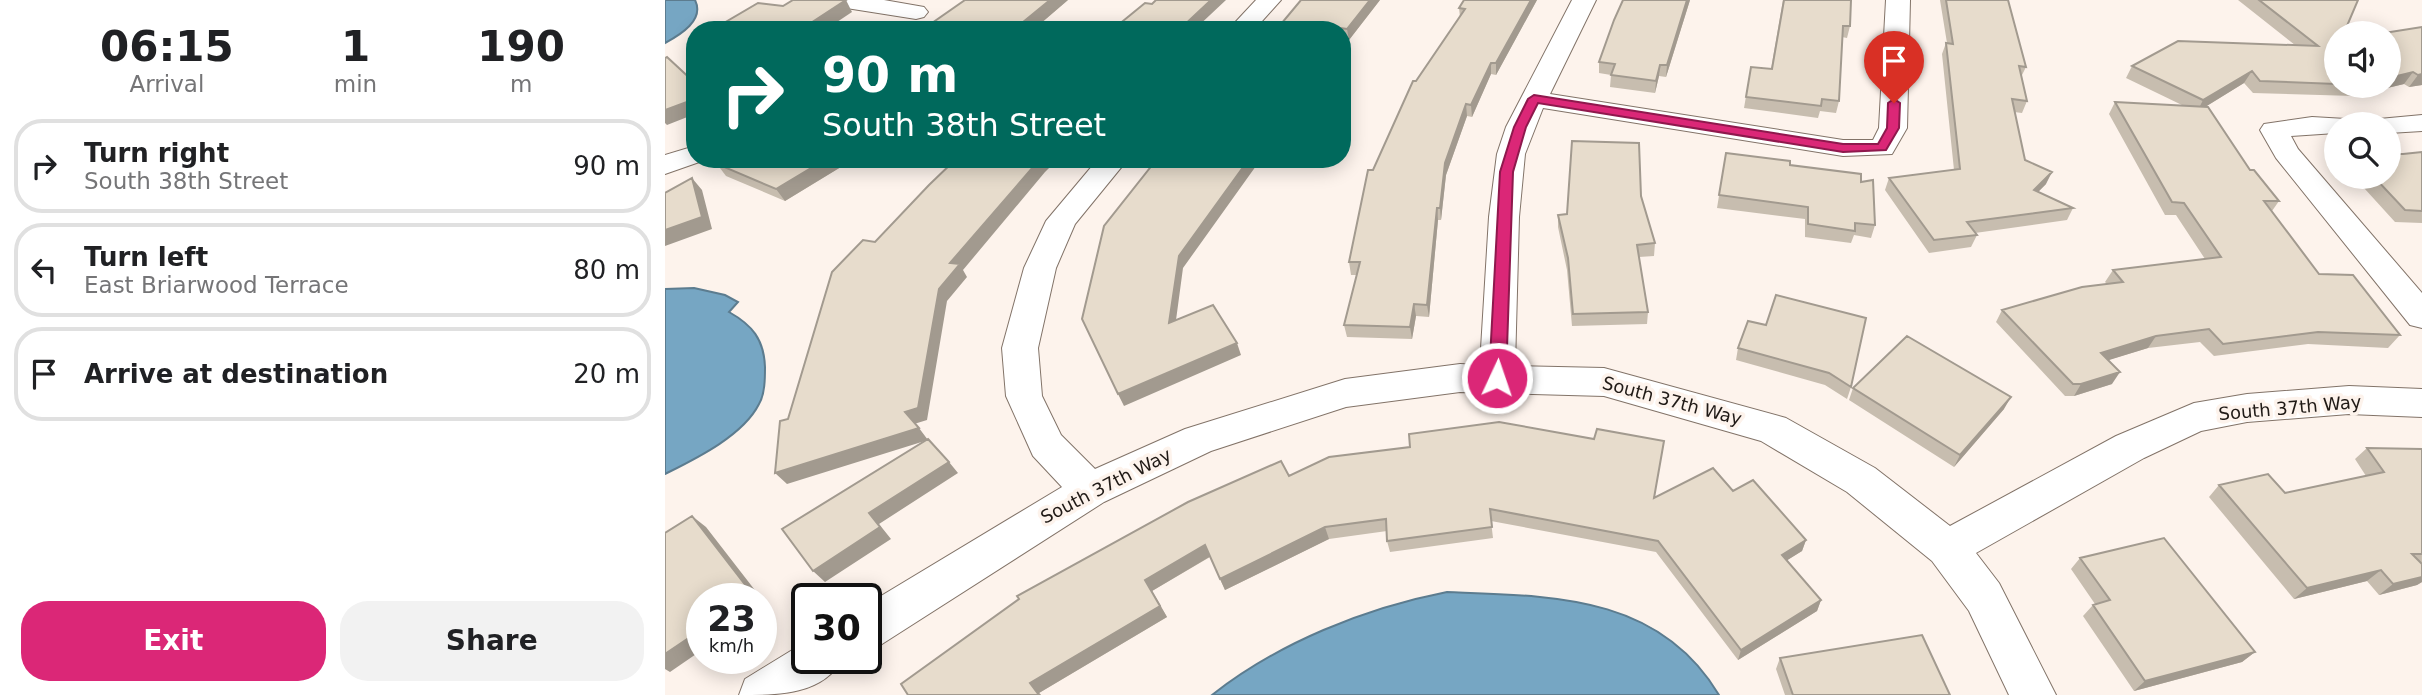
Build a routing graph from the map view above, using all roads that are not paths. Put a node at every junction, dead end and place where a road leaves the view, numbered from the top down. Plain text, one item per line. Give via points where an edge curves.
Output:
1 (840, 0) edge
2 (1269, 0) edge
3 (1584, 0) edge
4 (1898, 0) edge
5 (925, 6) edge
6 (903, 21) edge
7 (1249, 21) edge
8 (1534, 99) junction
9 (2422, 123) edge
10 (2401, 124) edge
11 (2324, 125) edge
12 (686, 157) edge
13 (665, 165) edge
14 (1106, 168) edge
15 (2422, 316) edge
16 (1497, 378) junction
17 (2422, 403) edge
18 (1090, 490) junction
19 (1947, 548) junction
20 (882, 619) edge
21 (795, 674) edge
22 (762, 695) edge
23 (2033, 695) edge

1 - 5 street
2 - 7 street
3 - 8 street
4 - 8 street via 1893,128 1882,148 1843,148
5 - 6 street
8 - 16 street via 1507,172
9 - 10 street
11 - 15 street via 2274,130 2286,152
12 - 13 street
14 - 18 street via 1061,222 1040,268 1020,348 1024,396 1047,445
16 - 18 street, South 37th Way via 1346,393 1198,440
16 - 19 street, South 37th Way via 1604,382 1773,429 1861,480
17 - 19 street, South 37th Way via 2349,400 2247,408 2194,418 2130,447
18 - 20 street, South 37th Way
19 - 23 street via 1984,597
21 - 22 street

